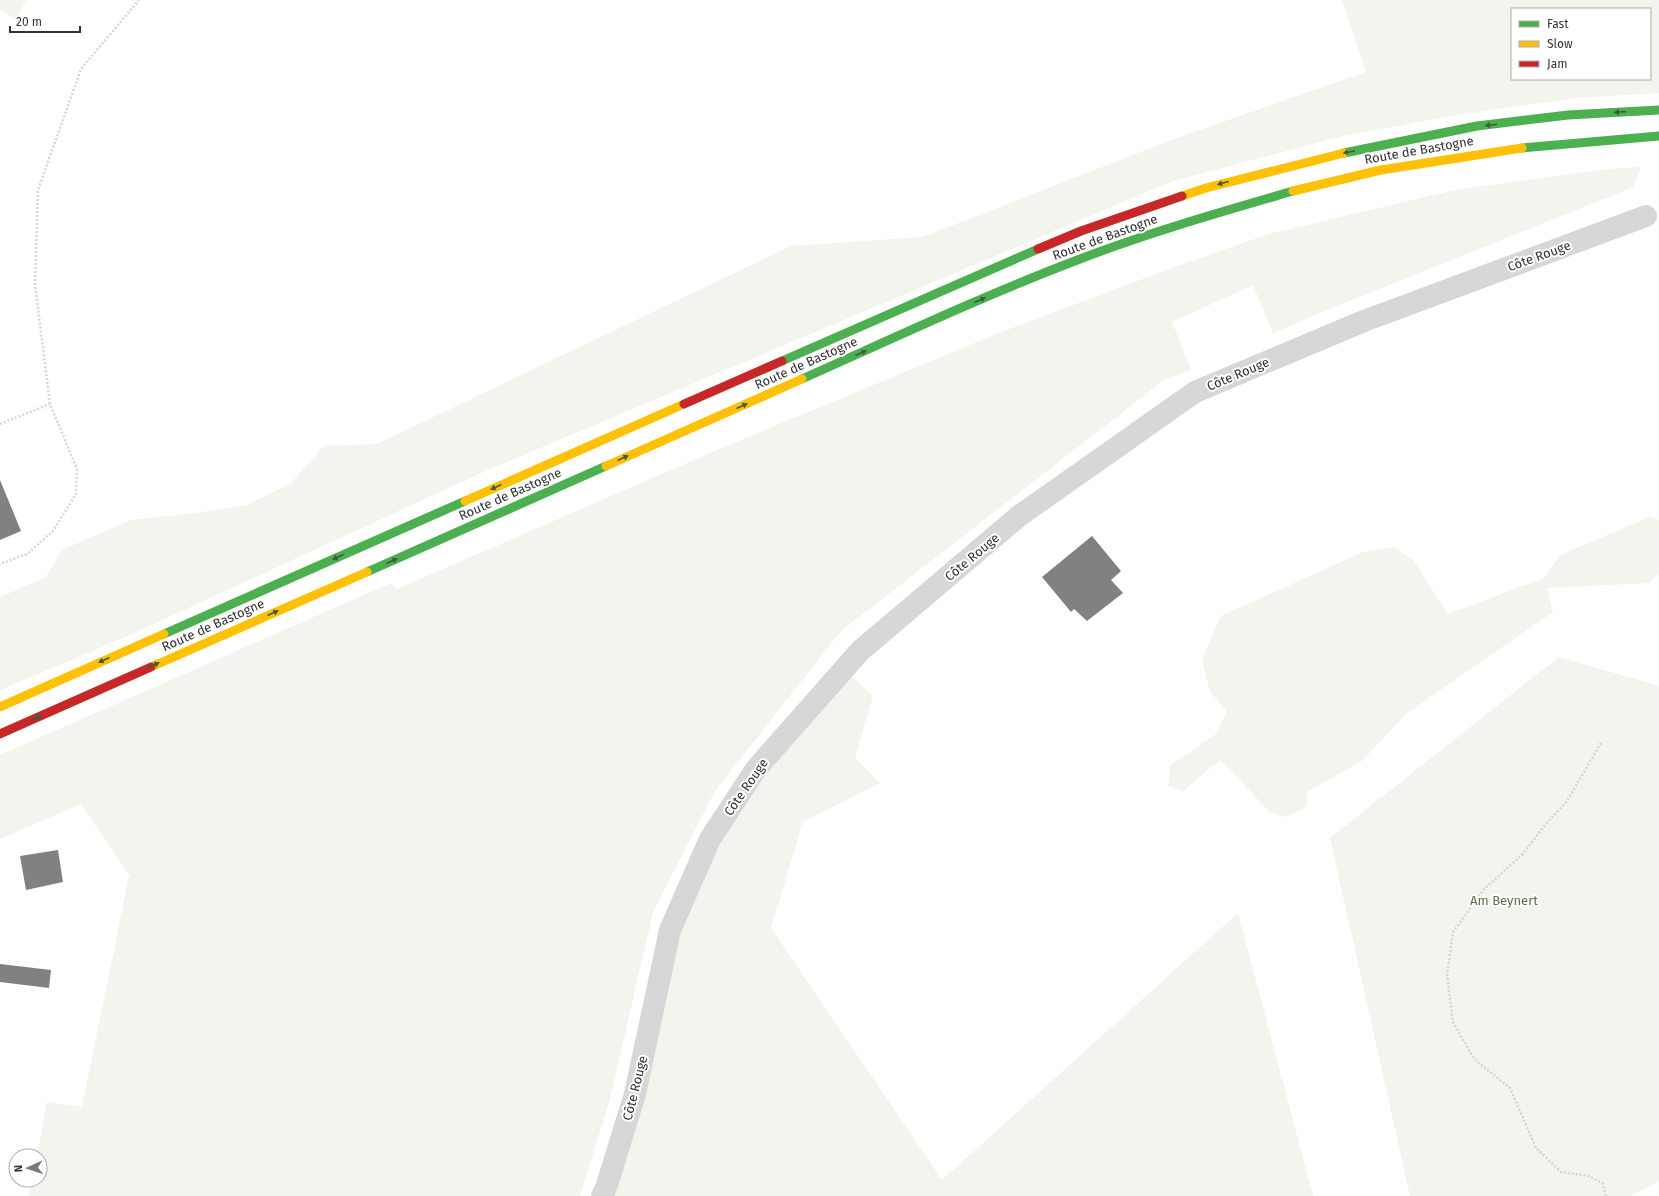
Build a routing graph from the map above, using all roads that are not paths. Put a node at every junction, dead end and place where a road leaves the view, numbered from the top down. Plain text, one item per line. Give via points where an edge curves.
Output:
1 (1659, 110) edge
2 (1659, 136) edge
3 (1646, 216) dead end
4 (0, 706) edge
5 (0, 734) edge
6 (602, 1196) edge

1 -> 4 highway, Route de Bastogne via 1568,115 1477,126 1337,154 1206,188 1081,231 1003,263
5 -> 2 highway, Route de Bastogne via 1089,254 1216,212 1341,178 1480,152
3 - 6 street, Côte Rouge via 1364,321 1195,392 1019,516 860,651 756,769 710,839 670,930 635,1094

